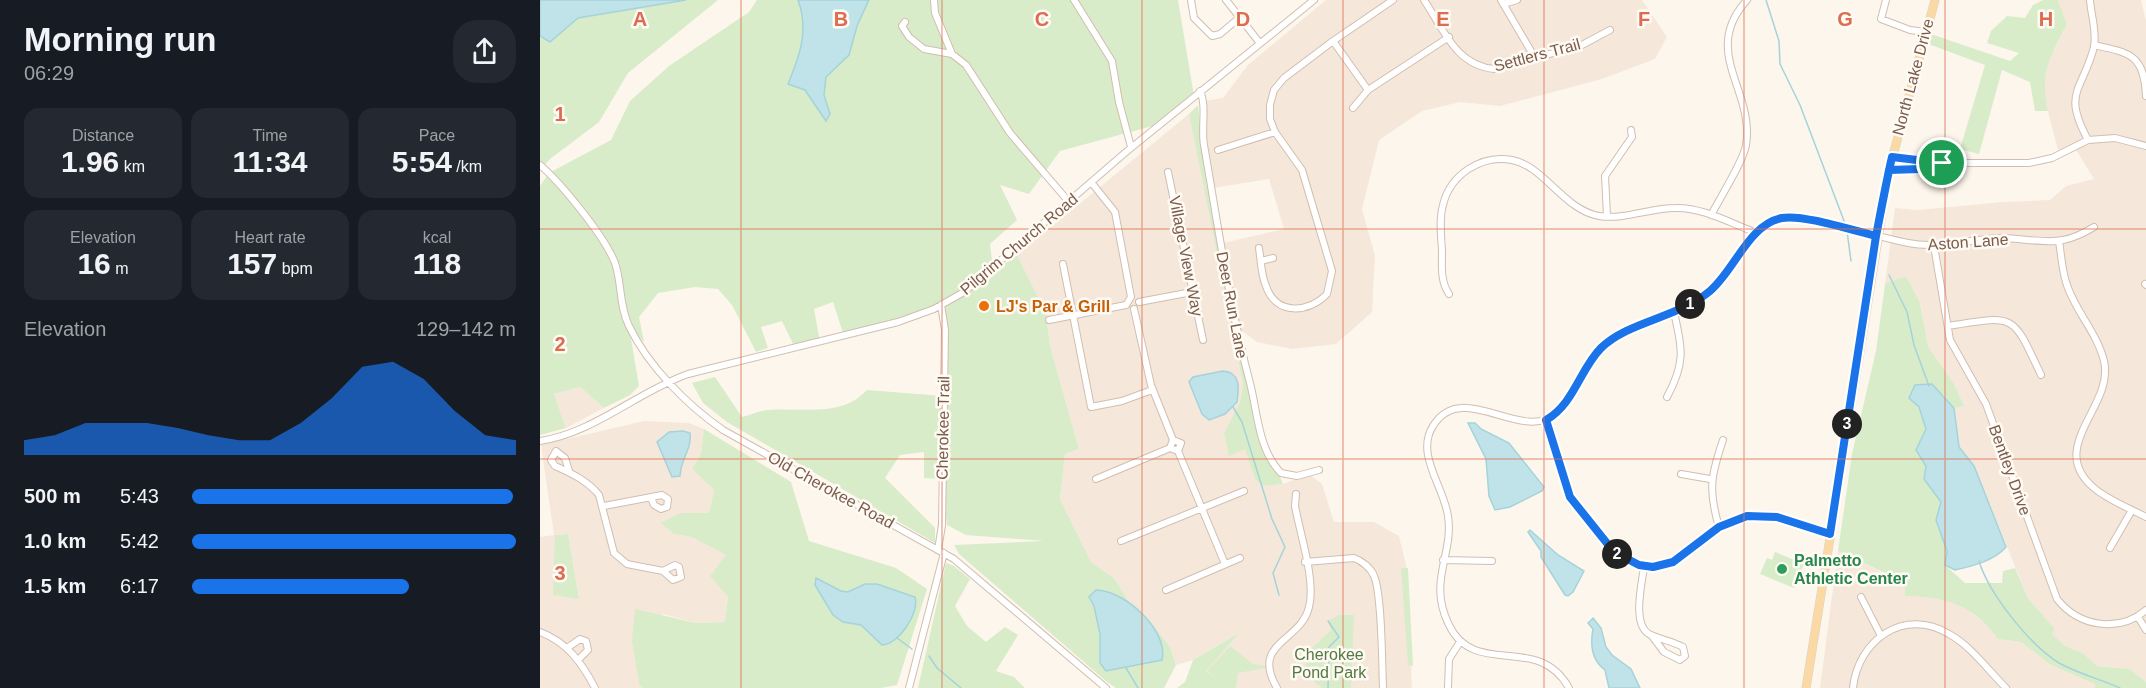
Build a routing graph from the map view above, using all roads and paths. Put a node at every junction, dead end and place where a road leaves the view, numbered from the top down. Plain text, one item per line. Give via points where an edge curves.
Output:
1 (934, 0) edge
2 (1074, 0) edge
3 (1191, 0) edge
4 (1226, 0) edge
5 (1314, 0) edge
6 (1393, 0) edge
7 (1424, 0) edge
8 (1516, 0) edge
9 (1747, 0) edge
10 (1886, 0) edge
11 (1935, 0) edge
12 (2090, 0) edge
13 (1502, 2) edge
14 (1239, 18) junction
15 (905, 22) dead end
16 (1610, 30) dead end
17 (1925, 32) junction
18 (1449, 37) junction
19 (1333, 40) junction
20 (1259, 42) junction
21 (2094, 45) junction
22 (952, 54) junction
23 (1535, 58) junction
24 (1200, 90) junction
25 (1368, 90) junction
26 (2146, 96) edge
27 (1353, 108) dead end
28 (1631, 130) dead end
29 (1275, 132) junction
30 (2088, 140) junction
31 (2146, 146) edge
32 (1131, 147) junction
33 (1218, 150) dead end
34 (1892, 157) junction
35 (1942, 163) junction
36 (540, 165) edge
37 (1889, 170) junction
38 (1168, 172) dead end
39 (1091, 182) junction
40 (1069, 202) junction
41 (1712, 215) junction
42 (1607, 216) junction
43 (2094, 227) dead end
44 (1757, 233) junction
45 (1876, 236) junction
46 (2059, 241) junction
47 (1934, 246) junction
48 (1259, 248) dead end
49 (1273, 258) dead end
50 (1261, 261) junction
51 (1063, 264) dead end
52 (1192, 292) junction
53 (1449, 294) dead end
54 (1131, 297) junction
55 (1139, 302) junction
56 (941, 305) junction
57 (1126, 305) junction
58 (1134, 309) junction
59 (1674, 313) junction
60 (1072, 316) junction
61 (1049, 320) dead end
62 (1947, 326) junction
63 (1203, 340) dead end
64 (2041, 375) dead end
65 (668, 381) junction
66 (1152, 390) junction
67 (1667, 397) dead end
68 (1546, 420) junction
69 (553, 439) junction
70 (1173, 440) junction
71 (1723, 440) dead end
72 (540, 441) edge
73 (1170, 448) junction
74 (556, 451) junction
75 (1178, 451) junction
76 (1319, 470) dead end
77 (569, 471) junction
78 (1681, 474) dead end
79 (1096, 479) dead end
80 (1710, 479) junction
81 (1244, 491) dead end
82 (1296, 494) dead end
83 (651, 498) dead end
84 (604, 506) junction
85 (1203, 507) junction
86 (2132, 510) junction
87 (2146, 517) edge
88 (1719, 527) junction
89 (1830, 534) junction
90 (1121, 541) dead end
91 (2110, 548) dead end
92 (941, 552) junction
93 (1240, 558) dead end
94 (1443, 560) junction
95 (1492, 561) dead end
96 (1305, 562) junction
97 (1225, 564) junction
98 (1644, 567) junction
99 (663, 571) dead end
100 (1166, 590) dead end
101 (1861, 597) dead end
102 (2146, 610) edge
103 (2138, 617) junction
104 (2146, 630) edge
105 (540, 632) edge
106 (1880, 634) junction
107 (1652, 636) junction
108 (1460, 642) junction
109 (567, 648) junction
110 (579, 659) junction
111 (595, 688) edge
112 (909, 688) edge
113 (1106, 688) edge
114 (1277, 688) edge
115 (1383, 688) edge
116 (1448, 688) edge
117 (1569, 688) edge
118 (1806, 688) edge
119 (1853, 688) edge
120 (2006, 688) edge

1 - 22 street via 935,13
2 - 32 street via 1112,61
3 - 14 street via 1194,18 1212,36
4 - 14 street
5 - 20 street, Pilgrim Church Road
6 - 19 street
7 - 18 street, Settlers Trail
8 - 13 street
9 - 41 street via 1734,17 1727,50 1747,114 1746,145
10 - 17 street via 1881,19
11 - 17 main road, North Lake Drive
12 - 21 street
13 - 23 street
14 - 20 street
15 - 22 street via 904,31 924,49
16 - 23 street, Settlers Trail via 1582,45
17 - 34 main road, North Lake Drive
18 - 23 street, Settlers Trail via 1461,56 1483,68 1495,69
18 - 25 street
19 - 25 street
19 - 29 street via 1274,90 1270,119
20 - 24 street, Pilgrim Church Road
21 - 26 street via 2134,57 2143,69
21 - 30 street via 2074,102 2076,119
22 - 40 street via 966,65 1010,133
24 - 32 street, Pilgrim Church Road
24 - 76 street, Deer Run Lane via 1204,101 1202,132 1221,249 1242,359 1264,445 1276,468 1287,476
25 - 27 street
28 - 42 street via 1632,137 1605,176
29 - 33 street
29 - 50 street via 1302,170 1332,271 1327,294 1310,307 1282,307 1265,286
30 - 31 street via 2115,138
30 - 35 street via 2037,162
32 - 39 street, Pilgrim Church Road
34 - 35 street
34 - 37 main road, North Lake Drive
35 - 37 street via 1920,169
36 - 65 street, Old Cherokee Road via 569,196 611,254 629,326
37 - 45 main road, North Lake Drive
38 - 52 street, Village View Way
39 - 40 street, Pilgrim Church Road
39 - 54 street via 1114,212
40 - 56 street, Pilgrim Church Road via 978,282
41 - 42 street via 1677,208
41 - 44 street
42 - 53 street via 1580,208 1520,162 1495,159 1477,164 1453,183 1442,207 1442,280
43 - 46 street, Aston Lane
44 - 45 street, Aston Lane via 1776,220 1791,217
44 - 59 street via 1724,278 1704,296
45 - 47 street, Aston Lane
45 - 89 main road, North Lake Drive
46 - 47 street, Aston Lane via 1998,238
46 - 86 street via 2066,282 2101,351 2106,370 2102,394 2079,436 2079,464 2094,488
47 - 62 street, Bentley Drive
48 - 50 street
49 - 50 street
51 - 60 street
52 - 55 street
52 - 63 street, Village View Way
54 - 55 street
54 - 57 street
55 - 58 street
56 - 65 street, Pilgrim Church Road via 898,322 713,366
56 - 92 street, Cherokee Trail via 945,330
57 - 58 street
57 - 60 street
58 - 66 street
59 - 67 street via 1682,361
59 - 68 street via 1606,344 1592,359 1564,405
60 - 61 street
60 - 66 street via 1091,407
62 - 64 street via 1993,319 2010,322 2021,332
62 - 103 street, Bentley Drive via 1955,351 1986,404 2057,599 2069,611 2106,625
65 - 69 street via 591,424
65 - 92 street, Old Cherokee Road via 723,430
66 - 70 street
68 - 94 street via 1516,420 1462,407 1436,421 1429,432 1427,447 1449,519
68 - 98 street via 1570,497 1614,552
69 - 72 street
69 - 74 street
70 - 73 street
70 - 75 street via 1181,443
71 - 80 street
73 - 75 street
73 - 79 street
74 - 77 street via 565,458
74 - 77 street via 552,464
75 - 85 street
77 - 84 street via 594,488
78 - 80 street
80 - 88 street
81 - 85 street
82 - 96 street
83 - 84 street
84 - 99 street via 611,545 620,559 635,568
85 - 90 street
85 - 97 street
86 - 87 street
86 - 91 street
88 - 89 street via 1740,518 1763,516
88 - 98 street via 1673,562
89 - 118 main road, North Lake Drive
92 - 112 street, Cherokee Trail
92 - 113 street, Old Cherokee Road via 971,571
93 - 97 street
94 - 95 street
94 - 108 street via 1441,603
96 - 114 street via 1310,588 1308,610 1269,661 1270,676
96 - 115 street via 1354,558 1375,578
97 - 100 street
98 - 107 street via 1639,614 1643,627
101 - 106 street
102 - 103 street, Bentley Drive
103 - 104 street
105 - 109 street
106 - 119 street via 1860,660
106 - 120 street via 1912,625 1942,630 1957,639
107 - 107 street via 1672,640 1683,647 1685,656 1680,660 1664,652
108 - 116 street via 1449,659
108 - 117 street via 1472,650 1541,661 1560,673
109 - 110 street
109 - 110 street via 580,639 586,641 588,650
110 - 111 street

